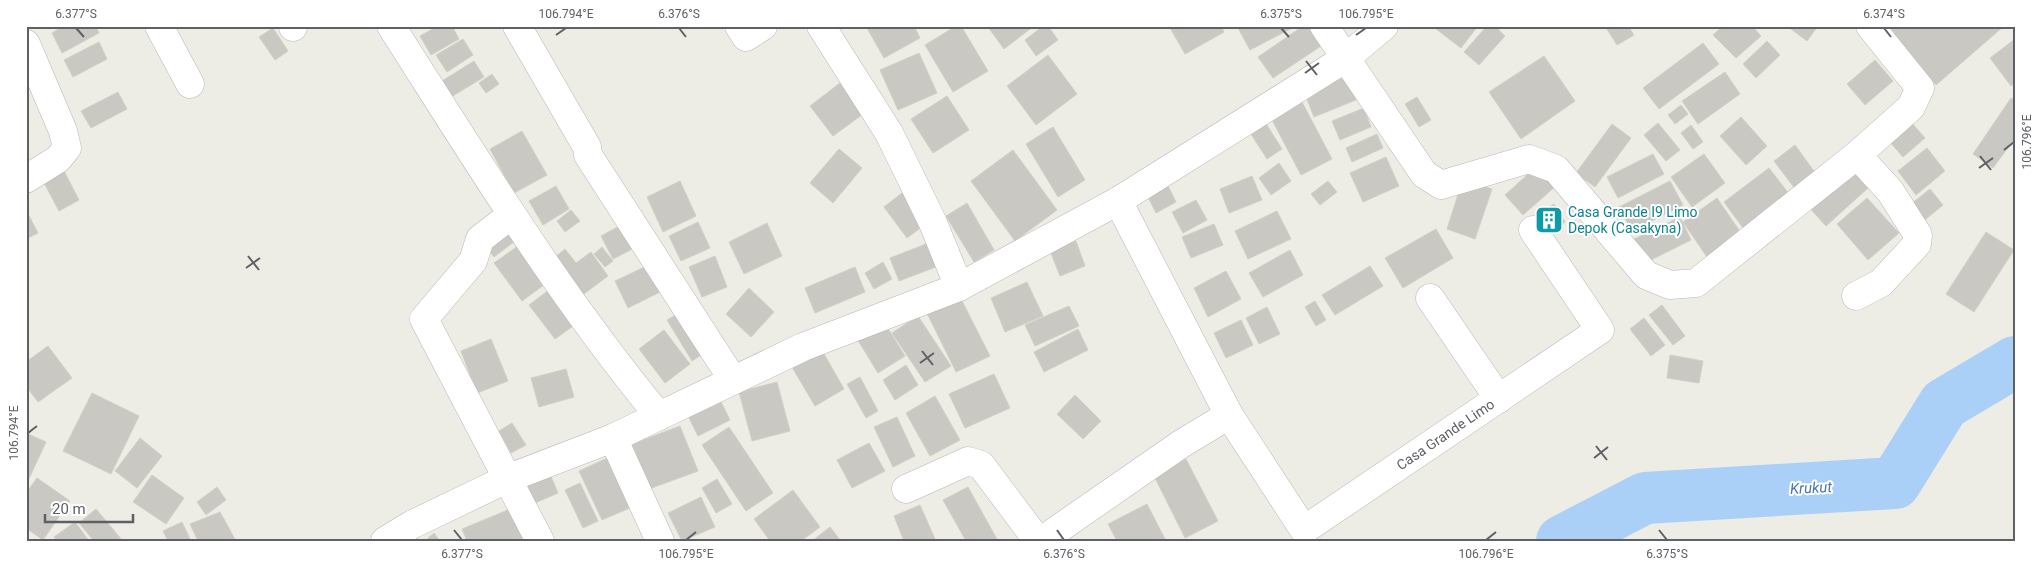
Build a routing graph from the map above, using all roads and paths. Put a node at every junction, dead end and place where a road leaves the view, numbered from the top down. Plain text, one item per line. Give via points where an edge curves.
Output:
1 (159, 26) edge
2 (391, 26) edge
3 (517, 26) edge
4 (739, 26) edge
5 (763, 26) edge
6 (821, 26) edge
7 (1324, 26) edge
8 (1384, 26) edge
9 (1870, 26) edge
10 (26, 44) edge
11 (1346, 58) junction
12 (190, 84) dead end
13 (1857, 155) junction
14 (26, 179) edge
15 (1118, 201) junction
16 (511, 215) junction
17 (1533, 230) dead end
18 (959, 287) junction
19 (1856, 296) dead end
20 (1430, 298) dead end
21 (733, 380) junction
22 (1499, 399) junction
23 (1229, 415) junction
24 (659, 416) junction
25 (613, 438) junction
26 (509, 478) junction
27 (906, 489) dead end
28 (384, 541) edge
29 (540, 541) edge
30 (660, 541) edge
31 (1040, 541) edge

1 - 12 street
2 - 16 street
3 - 21 street via 587,147 588,155
4 - 5 street via 746,37
6 - 18 street via 889,133 933,223
7 - 11 street
8 - 11 street
9 - 13 street via 1920,88 1911,107
10 - 14 street via 63,131 66,148 58,159
11 - 13 street via 1424,174 1441,185 1529,159 1556,169 1646,275 1670,285 1696,284
11 - 15 street
13 - 19 street via 1890,191 1918,235 1917,244 1881,283
15 - 18 street
15 - 23 street
16 - 24 street via 626,376
16 - 26 street via 480,239 473,260 424,319
17 - 22 street, Casa Grande Limo via 1600,330
18 - 21 street via 803,347
20 - 22 street
21 - 24 street
22 - 23 street, Casa Grande Limo via 1304,530
23 - 31 street
24 - 25 street
25 - 26 street
25 - 30 street
26 - 28 street
26 - 29 street
27 - 31 street via 968,461 981,465

